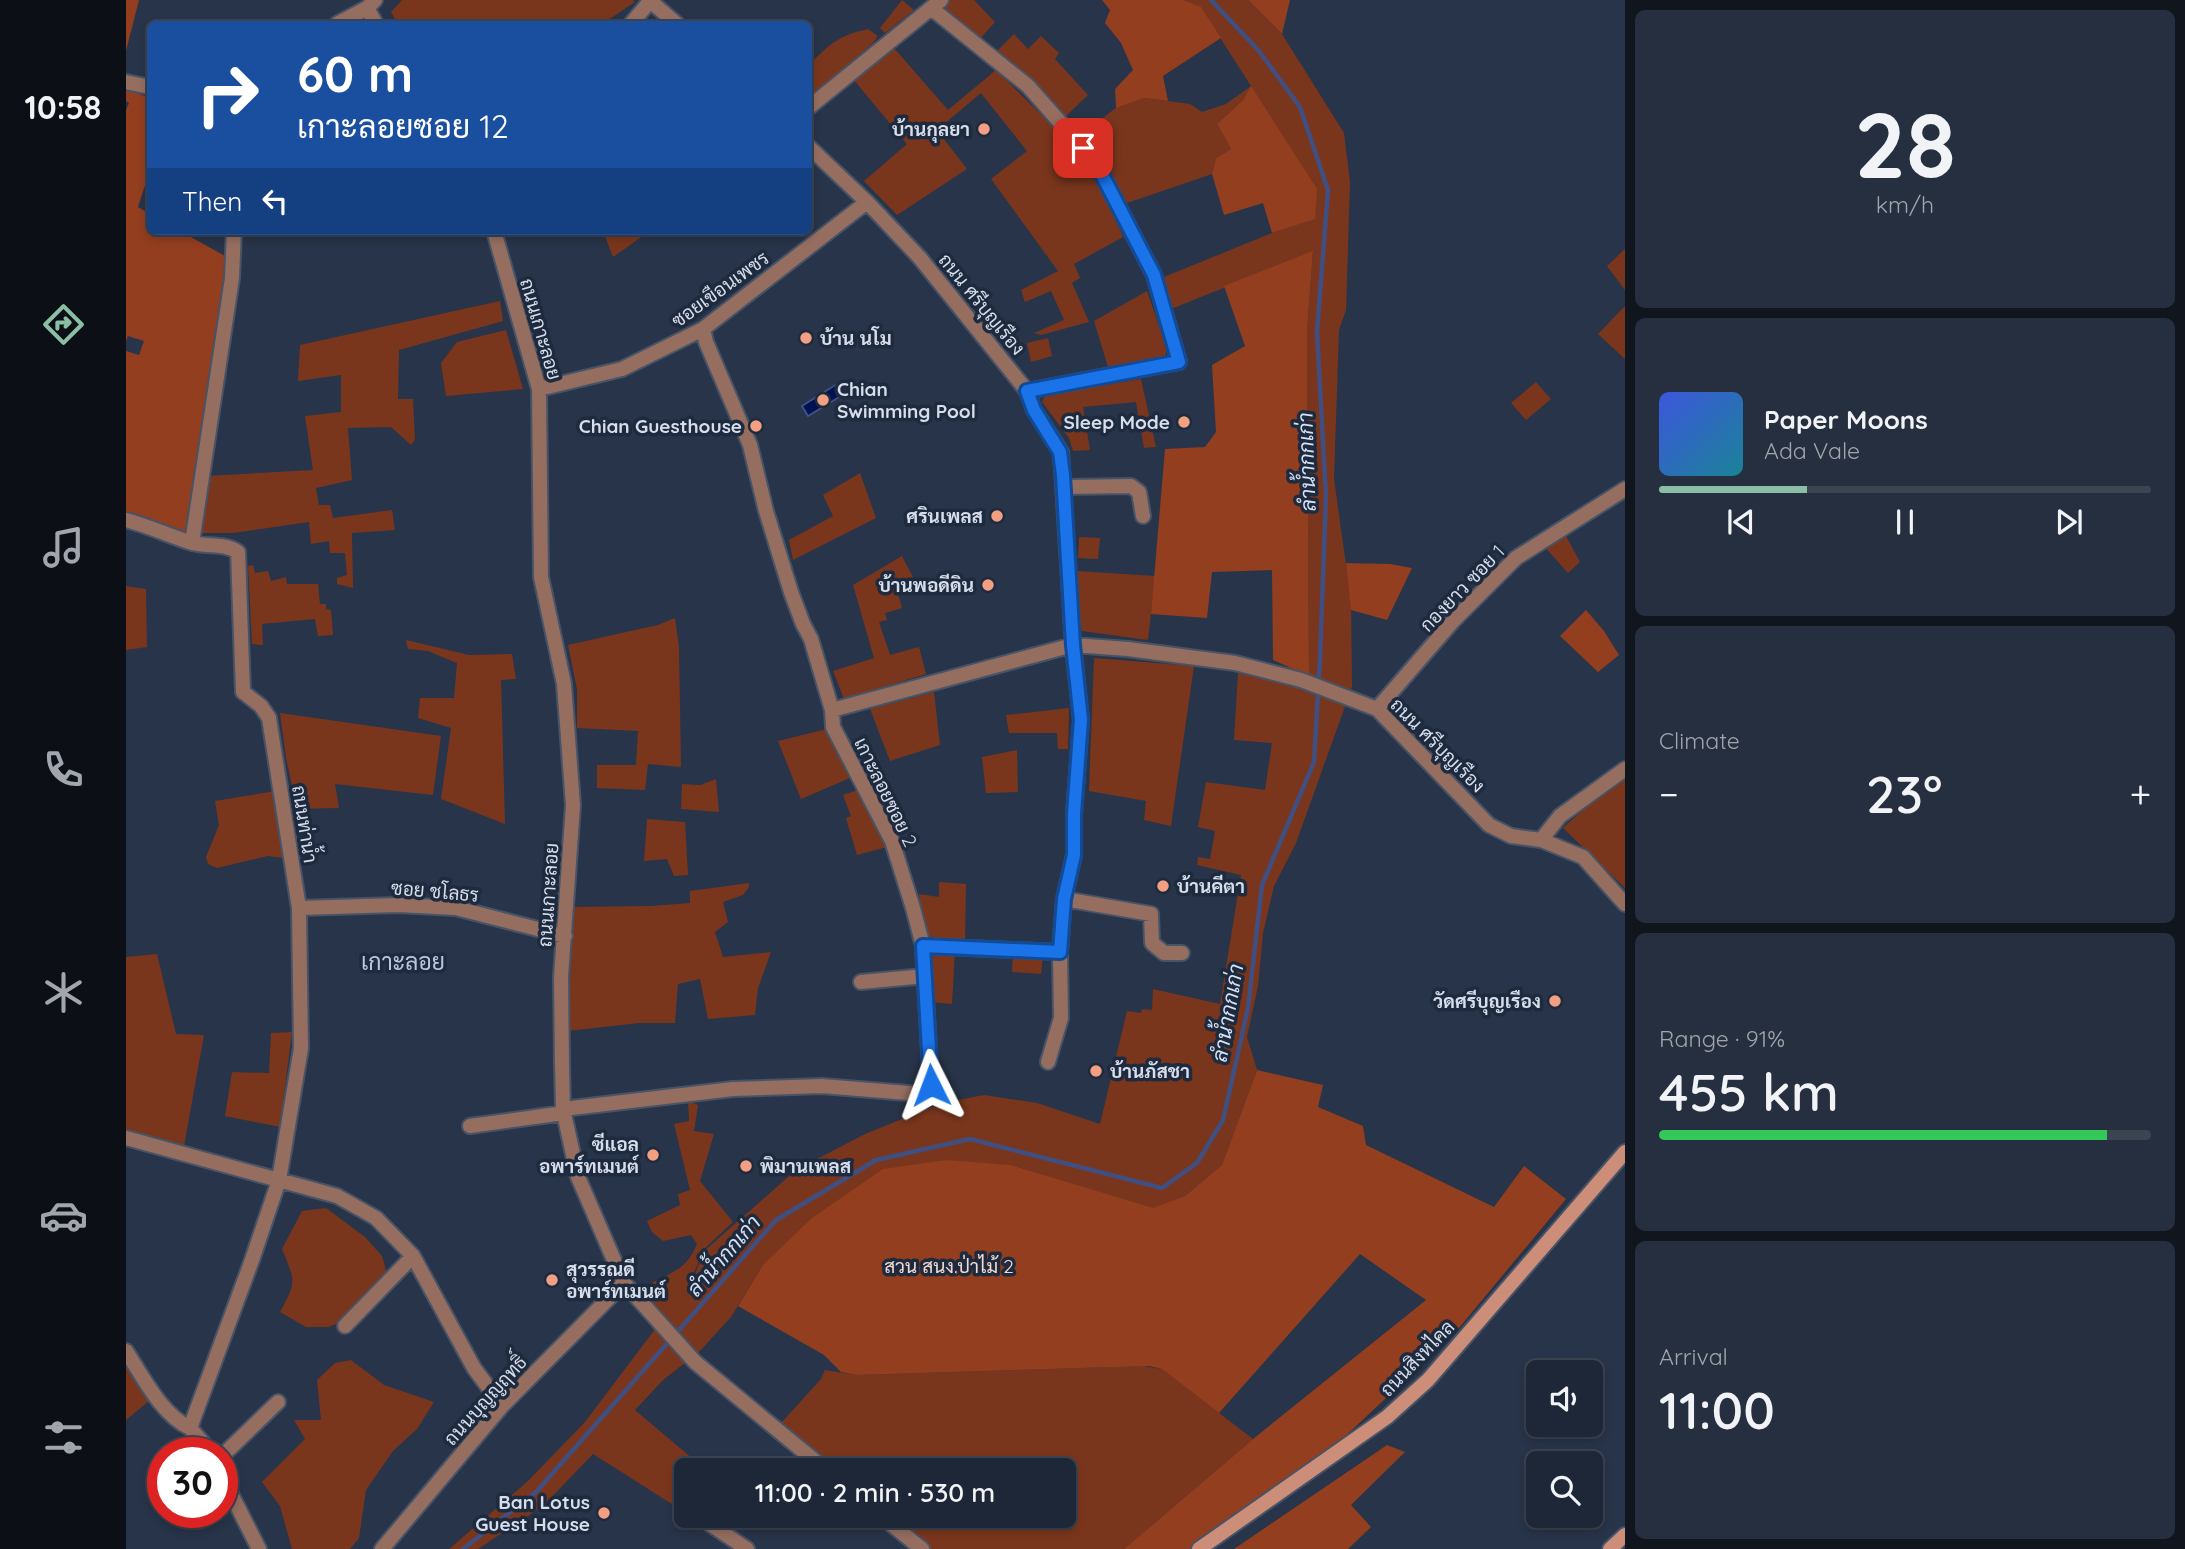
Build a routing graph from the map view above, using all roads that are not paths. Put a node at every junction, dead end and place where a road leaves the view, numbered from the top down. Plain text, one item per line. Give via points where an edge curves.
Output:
1 (649, 0) edge
2 (371, 4) edge
3 (936, 4) edge
4 (342, 21) edge
5 (375, 21) edge
6 (633, 21) edge
7 (674, 21) edge
8 (126, 82) edge
9 (147, 86) edge
10 (812, 105) edge
11 (812, 150) edge
12 (867, 202) junction
13 (234, 235) edge
14 (495, 235) edge
15 (703, 329) junction
16 (539, 389) junction
17 (1027, 391) junction
18 (1064, 487) junction
19 (1625, 489) edge
20 (1143, 516) dead end
21 (126, 520) edge
22 (192, 543) junction
23 (1073, 645) junction
24 (1377, 709) junction
25 (832, 710) junction
26 (1625, 769) edge
27 (1541, 840) junction
28 (1064, 899) junction
29 (1625, 904) edge
30 (299, 908) junction
31 (565, 936) junction
32 (923, 946) junction
33 (1060, 952) junction
34 (1181, 953) dead end
35 (925, 976) junction
36 (861, 982) dead end
37 (1048, 1062) dead end
38 (563, 1111) junction
39 (470, 1126) dead end
40 (126, 1138) edge
41 (1622, 1159) edge
42 (279, 1180) junction
43 (413, 1256) junction
44 (624, 1283) junction
45 (345, 1326) dead end
46 (126, 1351) edge
47 (278, 1402) dead end
48 (502, 1406) junction
49 (190, 1427) junction
50 (198, 1437) edge
51 (238, 1441) edge
52 (812, 1458) edge
53 (238, 1508) edge
54 (716, 1528) edge
55 (896, 1528) edge
56 (1625, 1535) edge
57 (258, 1549) edge
58 (382, 1549) edge
59 (747, 1549) edge
60 (922, 1549) edge
61 (1199, 1549) edge
62 (1611, 1549) edge

1 - 6 street
1 - 7 street
2 - 4 street
2 - 5 street
3 - 10 street
3 - 17 street via 1028,86 1096,163 1154,275 1179,362
8 - 9 street
11 - 12 street, ถนน ศรีบุญเรือง
12 - 15 street, ซอยเขือนเพชร
12 - 17 street, ถนน ศรีบุญเรือง via 920,258
13 - 22 street via 232,278
14 - 16 street, ถนนเกาะลอย
15 - 16 street, ซอยเขือนเพชร via 622,369
15 - 25 street, เกาะลอยซอย 2 via 750,445 766,511
16 - 31 street, ถนนเกาะลอย via 541,577 564,684 573,806
17 - 18 street, ถนน ศรีบุญเรือง via 1060,452
18 - 20 street via 1131,486 1139,492
18 - 23 street, ถนน ศรีบุญเรือง
19 - 24 street, กองยาว ซอย 1 via 1516,558 1453,621
21 - 22 street
22 - 30 street, ถนนท่าน้ำ via 229,546 238,552 243,692 269,718
23 - 24 street, ถนน ศรีบุญเรือง via 1247,666 1301,680
23 - 25 street, ถนน ศรีบุญเรือง
23 - 28 street via 1081,720 1074,855
24 - 27 street, ถนน ศรีบุญเรือง via 1489,825 1511,836
25 - 32 street, เกาะลอยซอย 2 via 833,727 892,841
26 - 27 street via 1560,816
27 - 29 street, ถนน ศรีบุญเรือง via 1583,857
28 - 33 street
28 - 34 street via 1151,914 1152,943 1164,953
30 - 31 street, ซอย ชโลธร via 454,908
30 - 42 street, ถนนท่าน้ำ via 301,1048
31 - 38 street, ถนนเกาะลอย via 561,977
32 - 33 street
32 - 35 street, เกาะลอยซอย 2
33 - 37 street via 1061,1018
35 - 36 street
35 - 38 street, เกาะลอยซอย 2 via 931,1085 927,1092 822,1086 733,1089
38 - 39 street
38 - 44 street, ถนนเกาะลอย via 578,1177
40 - 42 street
41 - 61 main road, ถนนสิงหไคล via 1428,1380 1387,1417
42 - 43 street via 337,1196 376,1218
42 - 49 street, ถนนท่าน้ำ
43 - 45 street
43 - 48 street via 474,1368
44 - 48 street, ถนนบุญญฤทธิ์
44 - 52 street, ถนนเกาะลอย via 695,1362
46 - 49 street via 165,1408
47 - 51 street
48 - 58 street, ถนนบุญญฤทธิ์
49 - 50 street
53 - 57 street
54 - 59 street
55 - 60 street
56 - 62 main road

